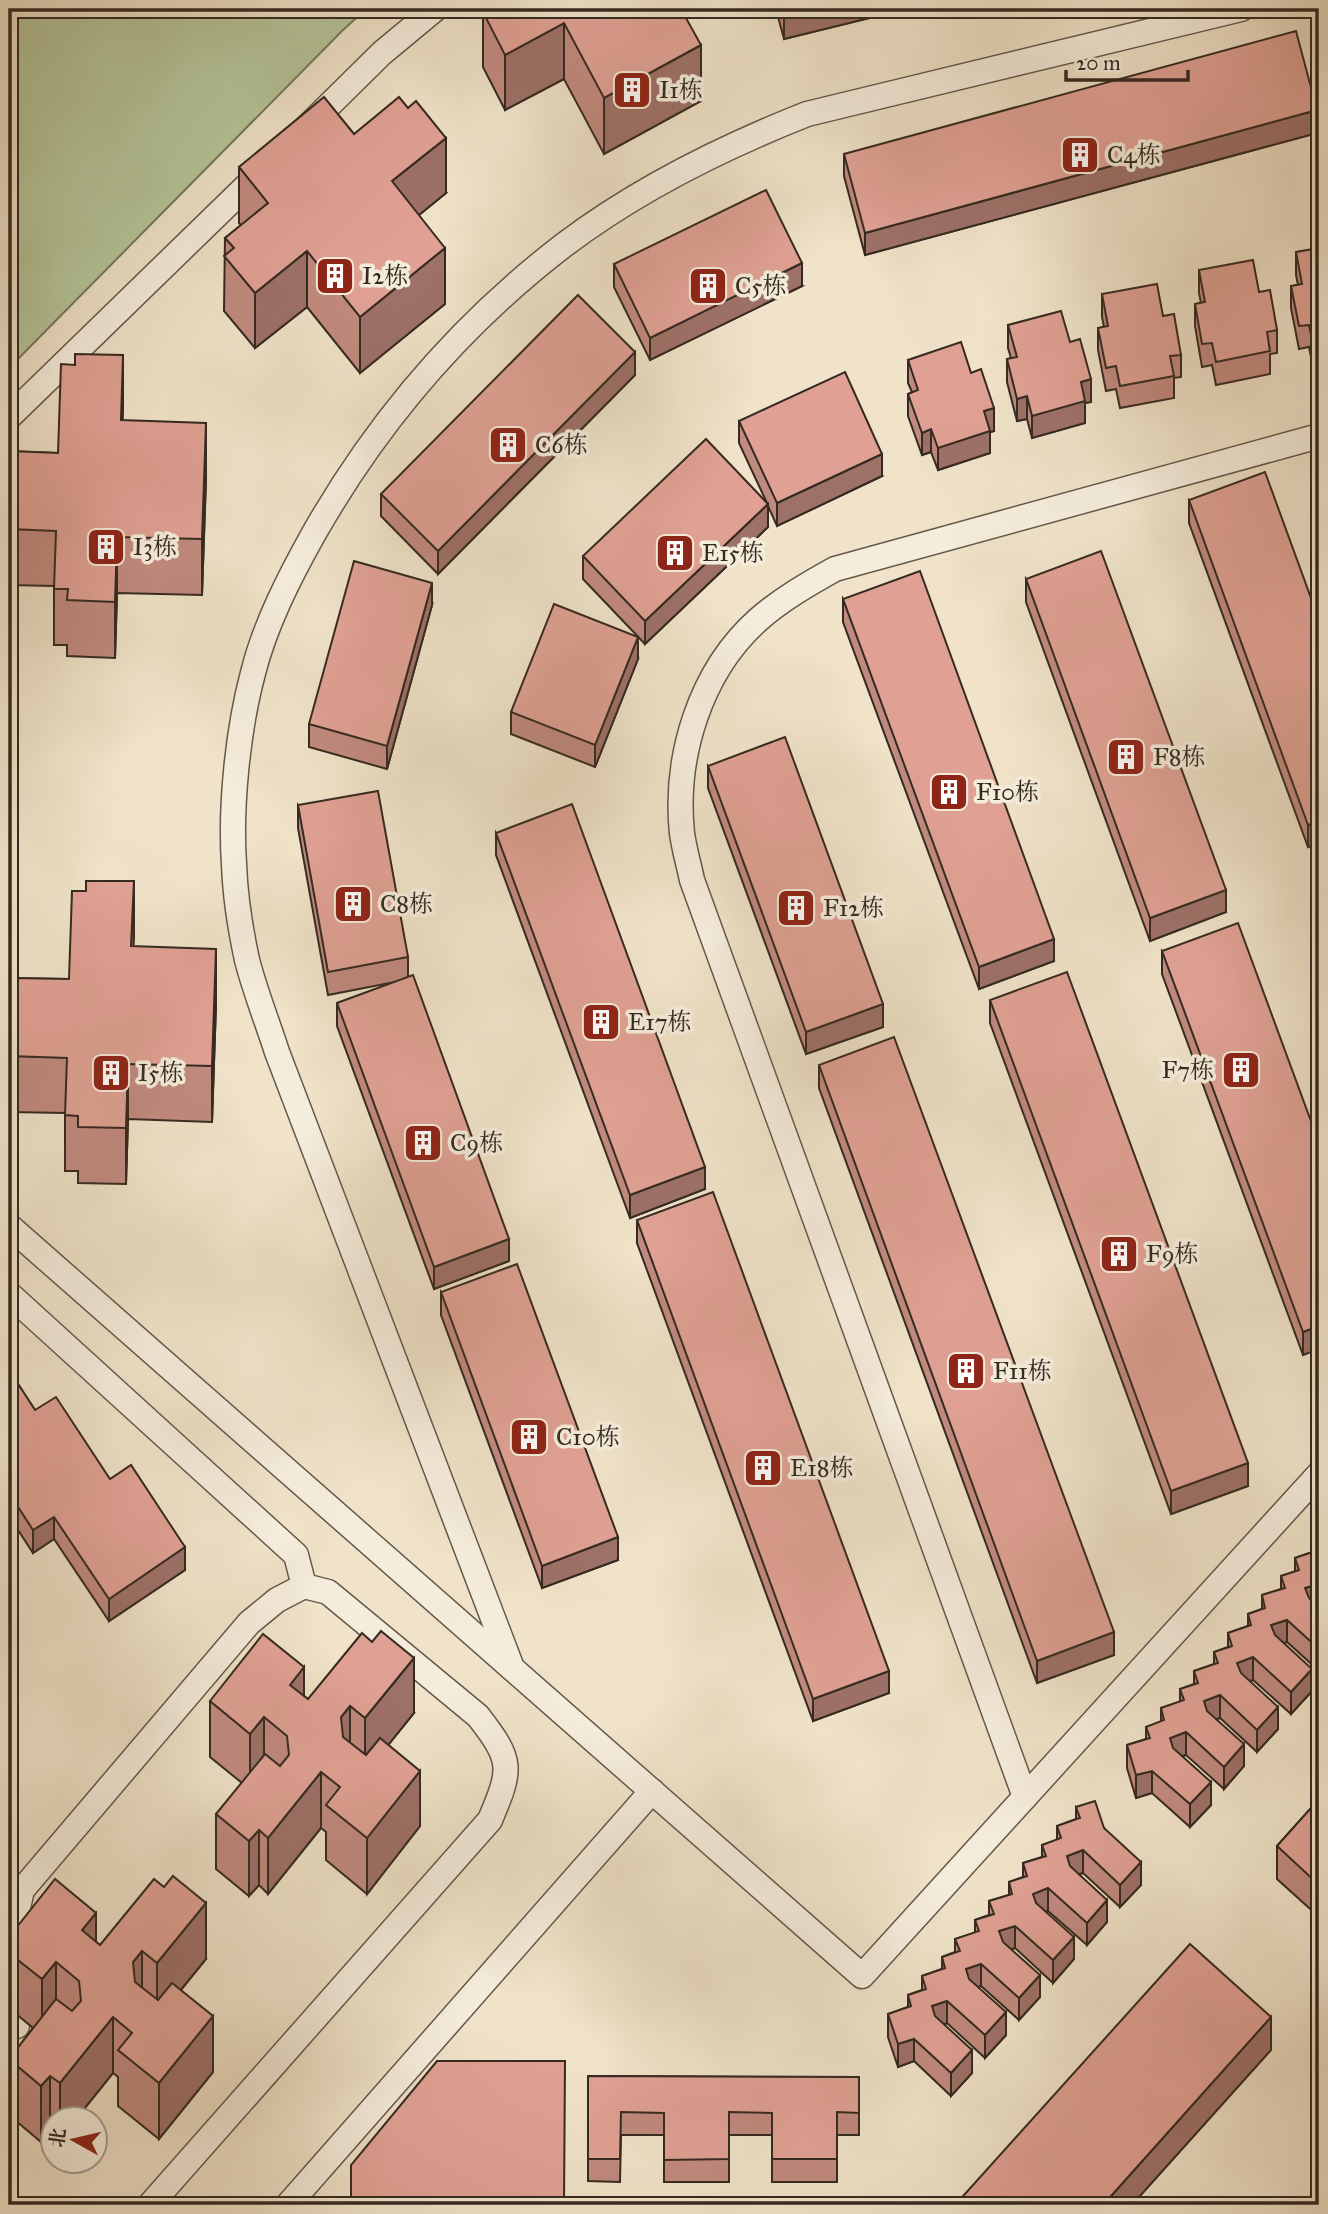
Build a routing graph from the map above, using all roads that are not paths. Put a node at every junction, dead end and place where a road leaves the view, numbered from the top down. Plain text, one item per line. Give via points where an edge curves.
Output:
1 (435, 9) edge
2 (1241, 9) edge
3 (9, 417) edge
4 (1319, 436) edge
5 (9, 1226) edge
6 (9, 1294) edge
7 (1319, 1474) edge
8 (304, 1586) junction
9 (512, 1668) junction
10 (652, 1791) junction
11 (1025, 1797) junction
12 (17, 2026) dead end
13 (150, 2205) edge
14 (288, 2205) edge

1 - 3 lane via 382,53
2 - 9 lane via 807,114 744,139 622,205 512,287 415,385 335,496 287,581 253,672 235,767 233,864 247,959 277,1052
4 - 11 lane via 835,569 794,592 757,621 727,656 704,696 688,741 682,834 692,880
5 - 9 lane
6 - 8 lane via 296,1555
7 - 11 lane
8 - 12 lane via 249,1623 22,1890 10,1956
8 - 13 lane via 328,1592 478,1716 507,1761 503,1791 490,1821
9 - 10 lane
10 - 11 lane via 862,1976
10 - 14 lane

